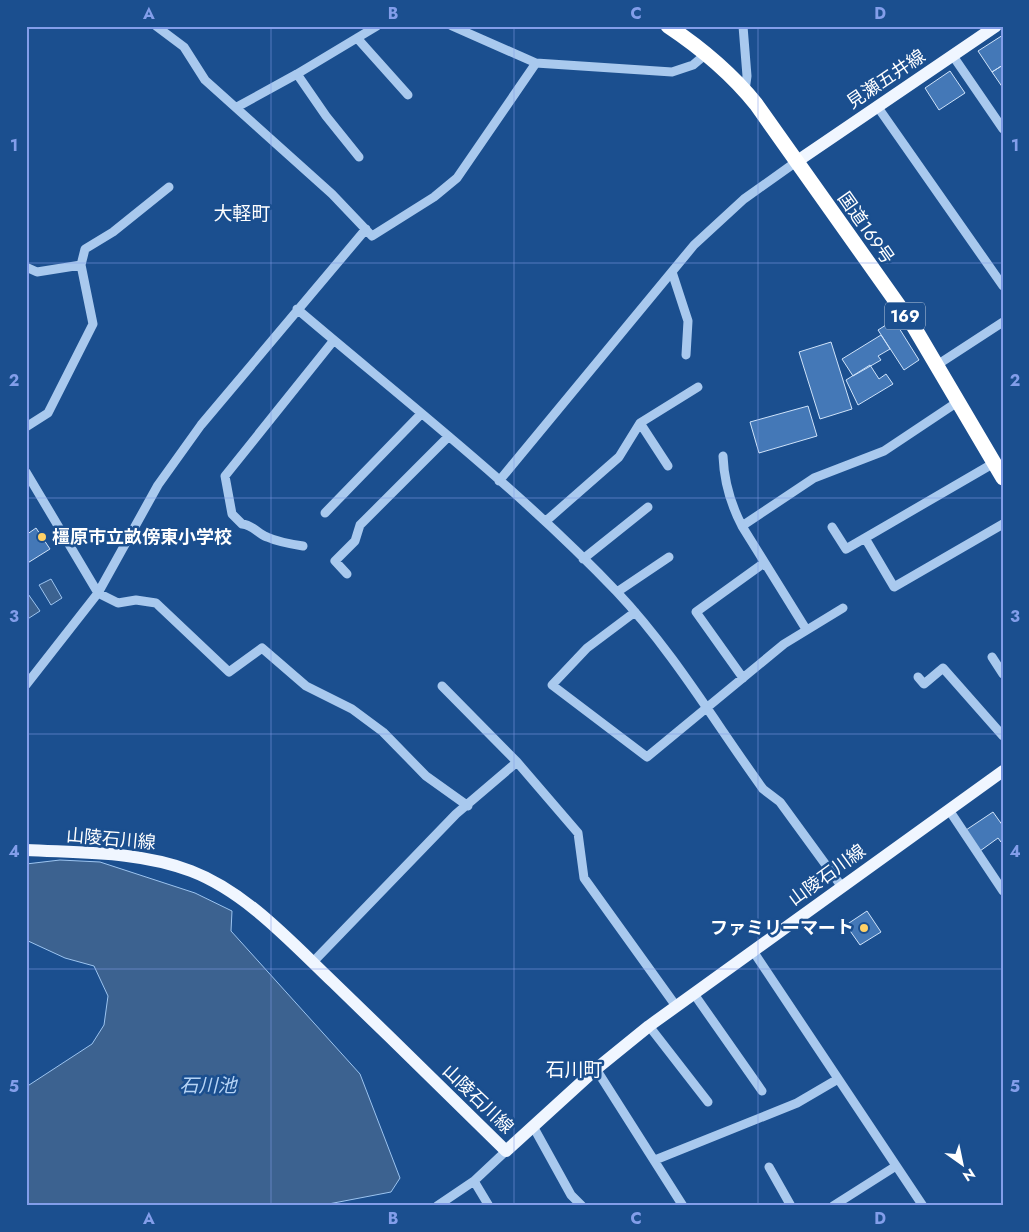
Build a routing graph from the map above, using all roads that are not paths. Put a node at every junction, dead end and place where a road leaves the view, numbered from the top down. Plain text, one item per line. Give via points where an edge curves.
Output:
1 (156, 26) edge
2 (377, 26) edge
3 (452, 26) edge
4 (668, 26) edge
5 (743, 26) edge
6 (996, 26) edge
7 (357, 38) junction
8 (706, 54) junction
9 (953, 56) junction
10 (536, 63) junction
11 (298, 74) junction
12 (745, 90) junction
13 (408, 95) dead end
14 (877, 106) junction
15 (237, 107) junction
16 (1003, 129) edge
17 (359, 157) dead end
18 (796, 162) junction
19 (169, 187) dead end
20 (366, 229) junction
21 (81, 265) junction
22 (26, 268) edge
23 (672, 272) junction
24 (1003, 286) edge
25 (297, 309) junction
26 (1003, 322) edge
27 (334, 340) junction
28 (686, 355) dead end
29 (937, 365) junction
30 (698, 387) dead end
31 (958, 401) junction
32 (421, 414) junction
33 (640, 423) junction
34 (26, 427) edge
35 (448, 437) junction
36 (723, 456) dead end
37 (994, 463) junction
38 (668, 466) dead end
39 (26, 472) edge
40 (1003, 478) edge
41 (499, 481) junction
42 (648, 507) dead end
43 (325, 513) dead end
44 (546, 521) junction
45 (1003, 524) edge
46 (742, 526) junction
47 (832, 527) dead end
48 (865, 538) junction
49 (303, 546) dead end
50 (669, 557) dead end
51 (584, 558) junction
52 (764, 563) junction
53 (347, 574) dead end
54 (617, 592) junction
55 (98, 593) junction
56 (843, 608) dead end
57 (635, 612) junction
58 (806, 629) junction
59 (992, 657) dead end
60 (1003, 674) edge
61 (918, 677) dead end
62 (743, 678) junction
63 (26, 685) edge
64 (442, 686) dead end
65 (705, 708) junction
66 (1003, 736) edge
67 (517, 762) junction
68 (1003, 771) edge
69 (468, 806) junction
70 (949, 810) junction
71 (26, 850) edge
72 (842, 886) junction
73 (1003, 891) edge
74 (753, 950) junction
75 (313, 962) junction
76 (694, 994) junction
77 (676, 1006) junction
78 (649, 1026) junction
79 (596, 1068) junction
80 (838, 1079) junction
81 (762, 1091) dead end
82 (708, 1102) dead end
83 (534, 1128) junction
84 (506, 1151) junction
85 (655, 1160) junction
86 (896, 1166) junction
87 (768, 1167) dead end
88 (474, 1181) junction
89 (835, 1205) edge
90 (437, 1206) edge
91 (489, 1206) edge
92 (582, 1206) edge
93 (683, 1206) edge
94 (791, 1206) edge
95 (923, 1206) edge

1 - 15 street via 184,48 205,80
2 - 7 street
3 - 10 street
4 - 8 highway, 国道169号 / 169
5 - 12 street
6 - 9 main road, 見瀬五井線
7 - 11 street
7 - 13 street
8 - 10 street via 693,65 672,72
8 - 12 highway, 国道169号 / 169
9 - 14 main road, 見瀬五井線
9 - 16 street
10 - 20 street via 457,178 434,197 372,236
11 - 15 street
11 - 17 street
12 - 18 highway, 国道169号 / 169
14 - 18 main road, 見瀬五井線
14 - 24 street
15 - 20 street
18 - 23 street via 728,212
18 - 29 highway, 国道169号 / 169
19 - 21 street via 113,232 85,249
20 - 25 street
21 - 22 street via 37,272
21 - 34 street via 93,324 48,413
23 - 28 street via 688,321
23 - 41 street
25 - 27 street
25 - 55 street via 200,425 164,477
26 - 29 street
27 - 32 street
27 - 49 street via 225,476 232,514 242,524 249,524 264,536 280,542
29 - 31 highway, 国道169号 / 169
30 - 33 street
31 - 37 highway, 国道169号 / 169
31 - 46 street via 884,451 814,478
32 - 35 street
32 - 43 street
33 - 38 street
33 - 44 street via 619,457
35 - 41 street
35 - 53 street via 360,525 354,541 335,561
36 - 46 street via 726,485
37 - 40 highway, 国道169号 / 169
37 - 48 street
39 - 55 street
41 - 44 street
42 - 51 street
44 - 51 street
45 - 48 street via 894,587
46 - 52 street
47 - 48 street via 846,549
50 - 54 street
51 - 54 street
52 - 58 street
52 - 62 street via 696,612
54 - 57 street
55 - 63 street
55 - 69 street via 118,603 136,600 156,603 229,672 262,648 306,686 352,709 383,732 426,776
56 - 58 street
57 - 65 street
57 - 65 street via 588,648 552,685 647,758
58 - 62 street
59 - 60 street
61 - 66 street via 924,684 943,668
62 - 65 street
64 - 67 street
65 - 72 street via 763,789 780,802
67 - 69 street
67 - 77 street via 578,833 584,878
68 - 70 main road, 山陵石川線
69 - 75 street via 456,814
70 - 72 main road, 山陵石川線
70 - 73 street
71 - 75 main road, 山陵石川線 via 130,856 192,872 230,890
72 - 74 main road, 山陵石川線
74 - 76 main road, 山陵石川線
74 - 80 street
75 - 84 main road, 山陵石川線
76 - 77 main road, 山陵石川線
76 - 81 street
77 - 78 main road, 山陵石川線
78 - 79 main road, 山陵石川線
78 - 82 street
79 - 83 main road, 山陵石川線
79 - 85 street
80 - 85 street via 797,1103
80 - 86 street
83 - 84 main road, 山陵石川線
83 - 92 street via 571,1195
84 - 88 street
85 - 93 street
86 - 89 street
86 - 95 street
87 - 94 street
88 - 90 street
88 - 91 street

